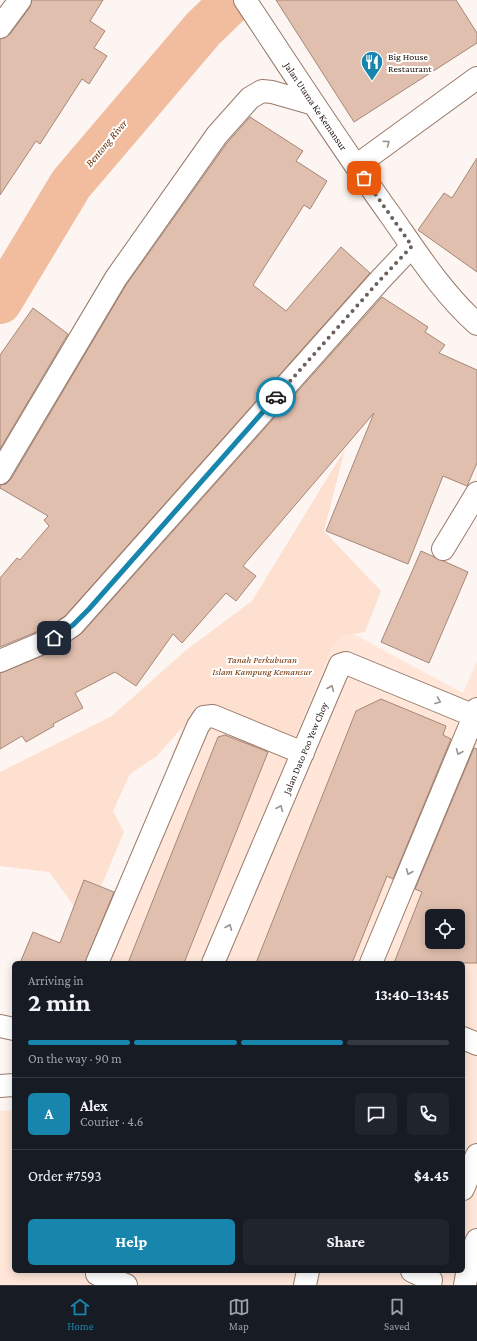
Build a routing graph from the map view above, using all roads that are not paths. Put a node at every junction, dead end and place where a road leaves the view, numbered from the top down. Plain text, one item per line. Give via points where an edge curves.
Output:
1 (20, 0) edge
2 (245, 0) edge
3 (0, 27) edge
4 (477, 78) edge
5 (314, 104) junction
6 (356, 166) junction
7 (412, 246) junction
8 (477, 324) edge
9 (0, 473) edge
10 (477, 493) edge
11 (442, 549) dead end
12 (0, 661) edge
13 (476, 714) edge
14 (303, 753) junction
15 (98, 961) edge
16 (214, 961) edge
17 (372, 961) edge
18 (0, 1026) edge
19 (12, 1029) edge
20 (465, 1039) edge
21 (477, 1044) edge
22 (12, 1085) edge
23 (0, 1086) edge
24 (477, 1156) edge
25 (465, 1184) edge
26 (472, 1253) edge
27 (308, 1273) edge
28 (416, 1273) edge
29 (96, 1277) edge
30 (126, 1285) edge
31 (305, 1285) edge
32 (430, 1285) edge
33 (465, 1285) edge

1 - 3 street
2 - 5 street, Jalan Utama Ke Kemansur
6 -> 4 street
5 - 6 street, Jalan Utama Ke Kemansur
5 - 9 street via 262,91 250,98 222,129 116,278
6 - 7 street, Jalan Utama Ke Kemansur
7 - 8 street, Jalan Utama Ke Kemansur via 442,286
7 - 12 street via 73,625 54,638
10 - 11 street
14 -> 13 street, Jalan Dato Poo Yew Choy via 340,665 343,664
13 -> 17 street
14 - 15 street via 213,716 204,717
16 -> 14 street, Jalan Dato Poo Yew Choy
18 - 19 street
20 - 21 street
22 - 23 street
24 - 25 street
26 - 33 street
27 - 31 street
28 - 32 street via 431,1280
29 - 30 street

